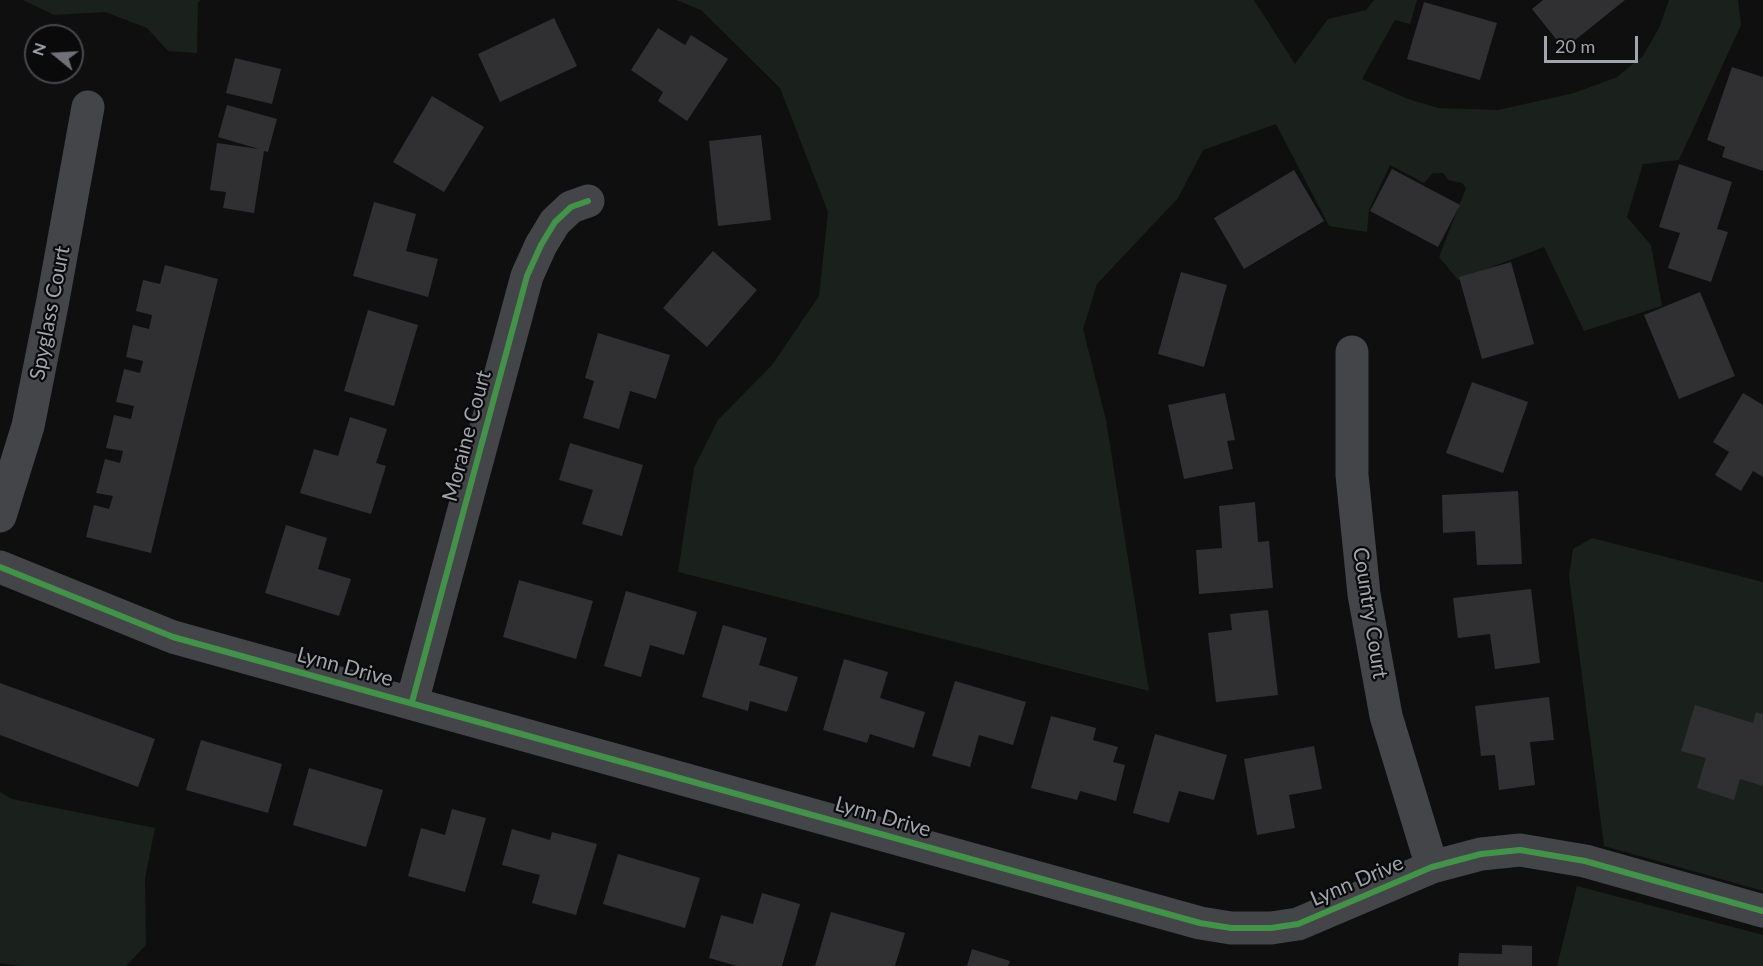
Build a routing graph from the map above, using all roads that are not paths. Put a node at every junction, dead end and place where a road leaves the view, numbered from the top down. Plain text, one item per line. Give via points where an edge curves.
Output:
1 (88, 107) dead end
2 (588, 201) dead end
3 (1352, 352) dead end
4 (0, 516) edge
5 (0, 567) edge
6 (412, 702) junction
7 (1432, 867) junction
8 (1763, 911) edge

1 - 4 street, Spyglass Court via 27,426
2 - 6 street, Moraine Court via 571,207 555,222 527,276
3 - 7 street, Country Court via 1352,474 1364,594 1386,716
5 - 6 street, Lynn Drive via 173,637
6 - 7 street, Lynn Drive via 1200,923 1231,928 1298,924
7 - 8 street, Lynn Drive via 1481,854 1520,850 1585,861

